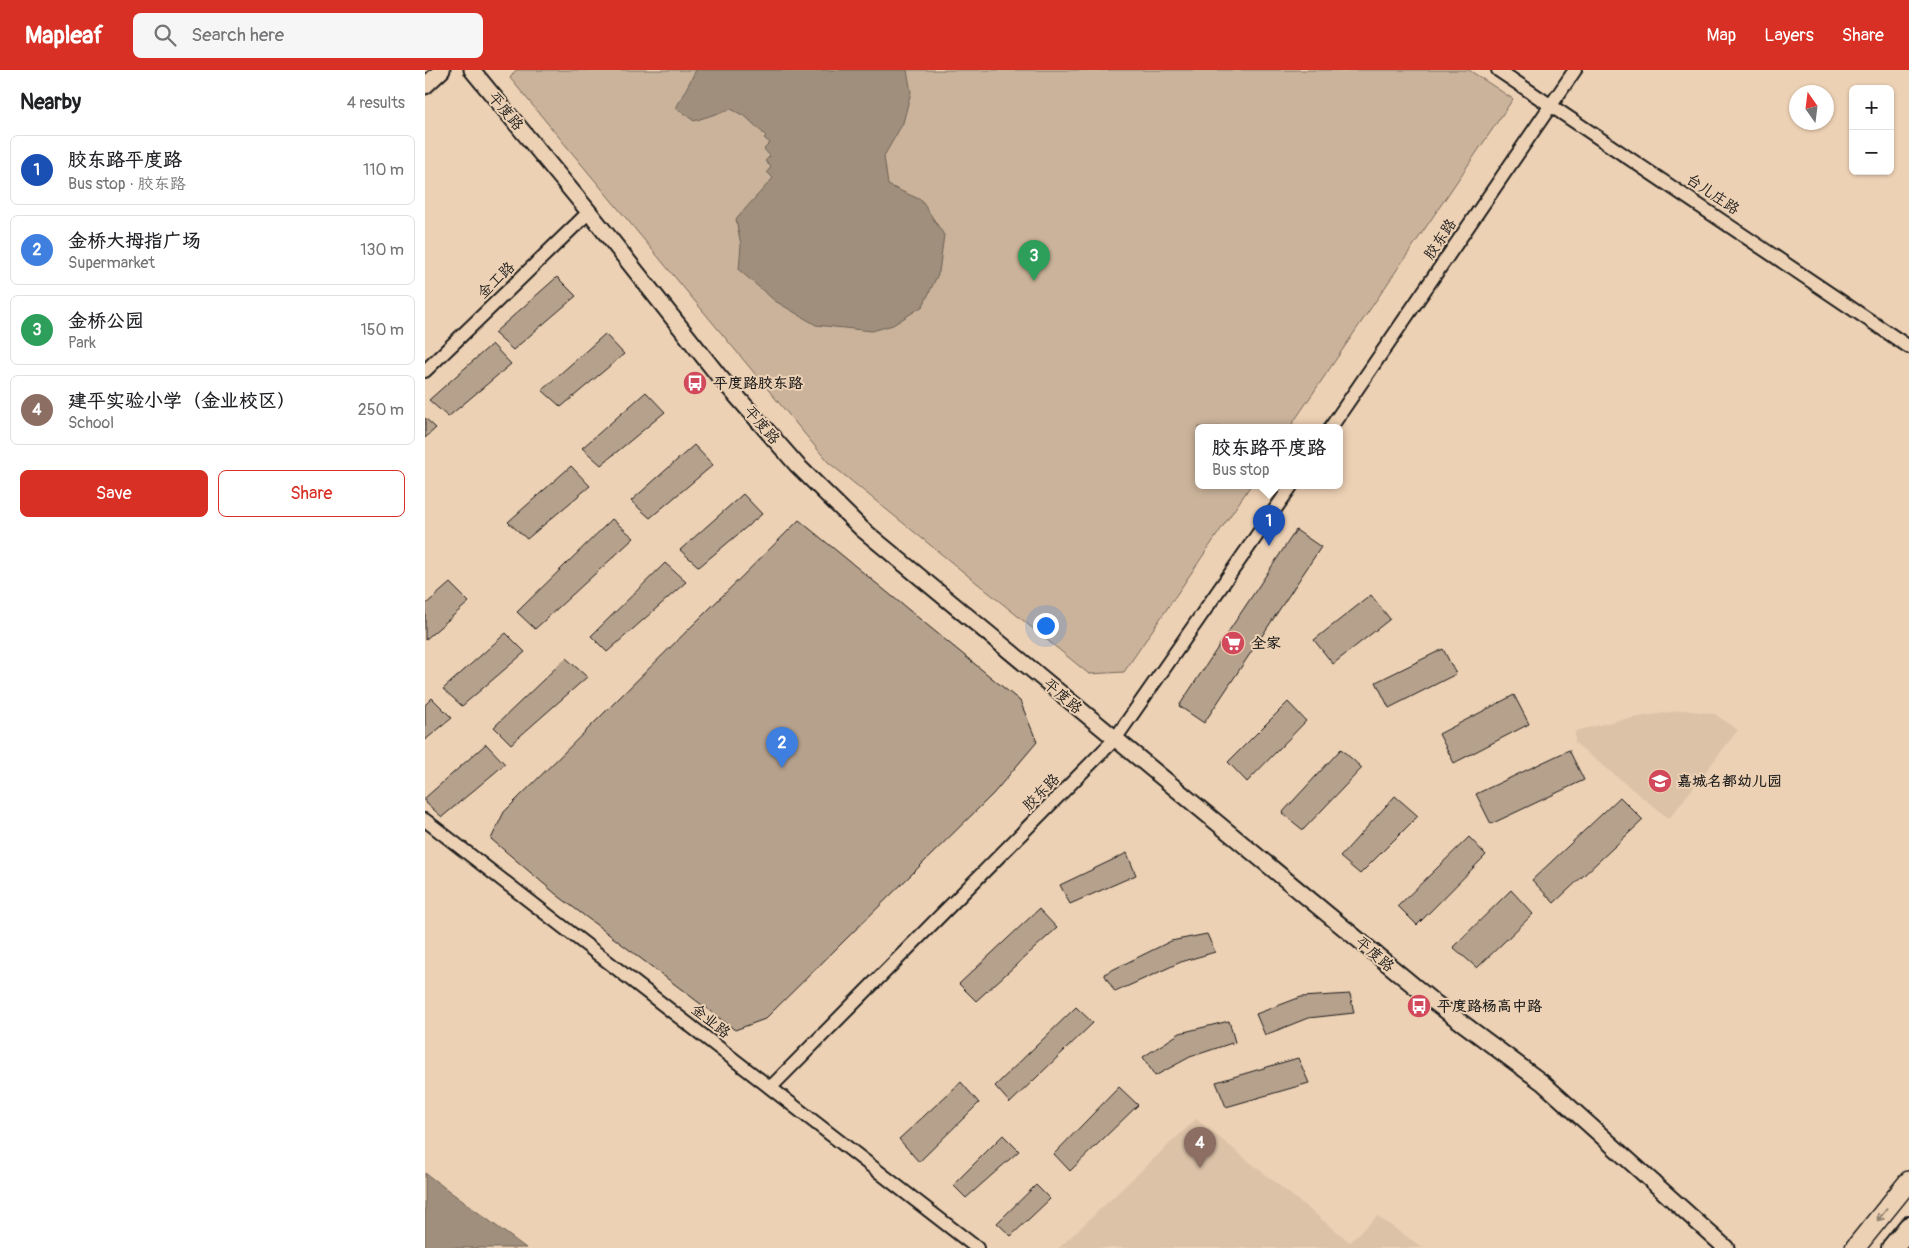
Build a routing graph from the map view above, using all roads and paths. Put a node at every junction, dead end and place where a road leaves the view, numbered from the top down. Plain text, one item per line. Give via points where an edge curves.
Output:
1 (442, 70) edge
2 (472, 70) edge
3 (1498, 70) edge
4 (1575, 70) edge
5 (425, 86) edge
6 (1551, 105) junction
7 (589, 212) junction
8 (1909, 346) edge
9 (425, 372) edge
10 (1333, 424) edge
11 (1289, 489) edge
12 (1115, 739) junction
13 (425, 820) edge
14 (771, 1087) junction
15 (1909, 1181) edge
16 (1909, 1227) edge
17 (977, 1248) edge
18 (1726, 1248) edge
19 (1855, 1248) edge
20 (1892, 1248) edge

1 - 5 street
2 - 7 street, 平度路
3 - 6 street, 台儿庄路
4 - 6 street, 胶东路
6 - 8 street, 台儿庄路
6 - 10 street, 胶东路
7 - 9 street, 金工路
7 - 12 street, 平度路 via 718,375 797,465 862,529
11 - 12 street, 胶东路
12 - 14 street, 胶东路
12 - 18 street, 平度路 via 1430,999 1543,1082
13 - 14 street, 金业路
14 - 17 street, 金业路
15 -> 19 main road
16 - 20 highway

